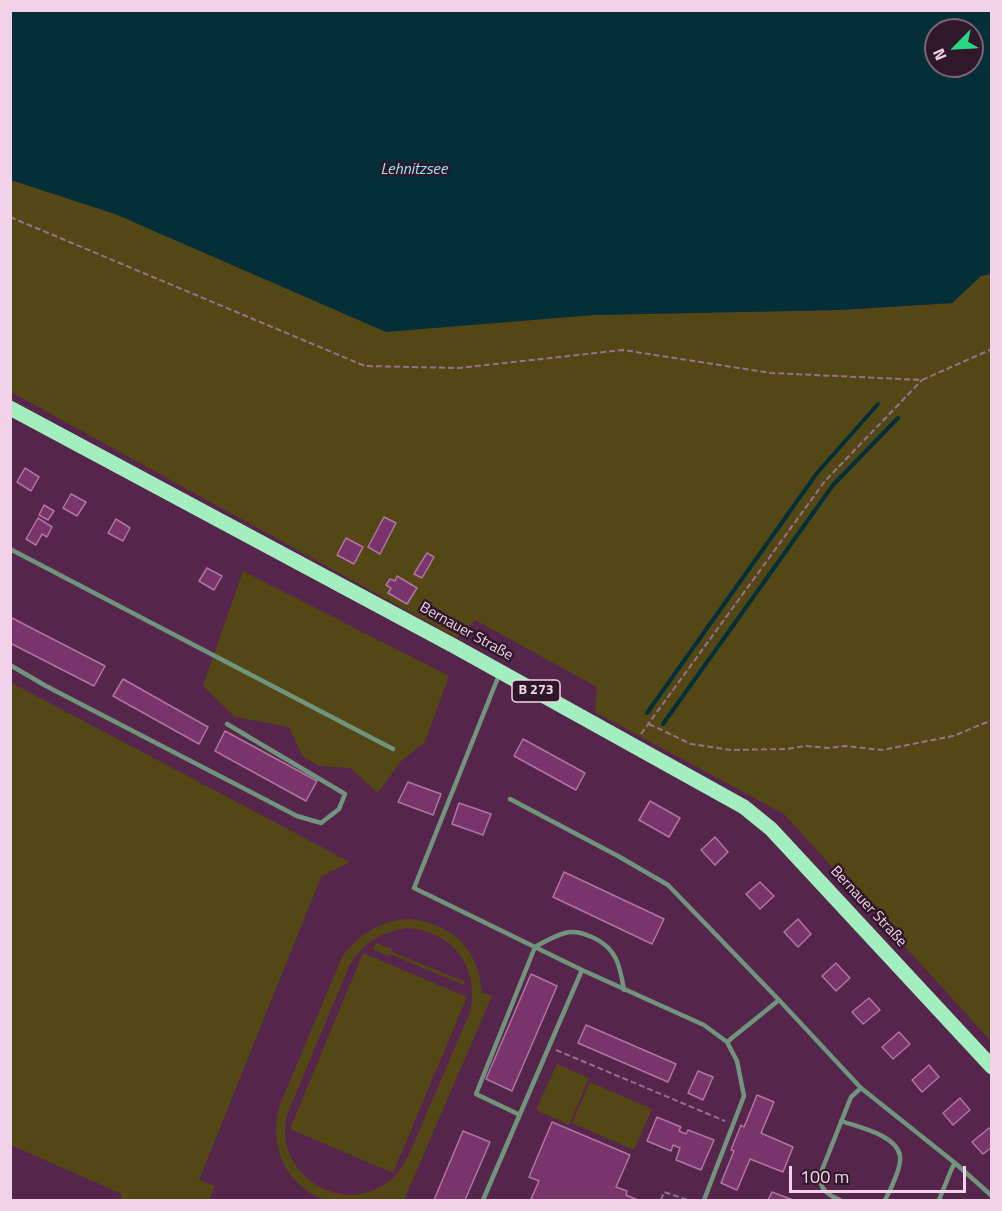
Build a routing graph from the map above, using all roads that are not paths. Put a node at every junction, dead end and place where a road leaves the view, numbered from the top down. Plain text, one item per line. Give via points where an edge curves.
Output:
1 (10, 408) edge
2 (10, 549) edge
3 (10, 665) edge
4 (501, 672) junction
5 (227, 724) dead end
6 (393, 749) dead end
7 (510, 799) dead end
8 (535, 947) junction
9 (582, 970) junction
10 (624, 990) junction
11 (779, 1000) junction
12 (727, 1042) junction
13 (992, 1067) edge
14 (861, 1088) junction
15 (520, 1115) junction
16 (842, 1121) junction
17 (956, 1163) junction
18 (992, 1196) edge
19 (483, 1200) edge
20 (704, 1200) edge
21 (840, 1200) edge
22 (885, 1200) edge
23 (939, 1200) edge

1 - 4 main road, Bernauer Straße / B 273
2 - 6 lane
3 - 5 lane via 297,816 321,823 339,809 345,794
4 - 8 lane via 414,888
4 - 13 main road, Bernauer Straße / B 273 via 744,807 771,829
7 - 11 lane via 668,885
8 - 9 lane
8 - 10 lane via 566,932 581,932 602,941 613,952
8 - 15 lane via 476,1094
9 - 10 lane
9 - 15 lane
10 - 12 lane via 704,1025
11 - 12 lane
11 - 14 lane
12 - 20 lane via 737,1061 744,1096
14 - 16 lane via 851,1097
14 - 17 lane
15 - 19 lane
16 - 21 lane via 820,1181 825,1193
16 - 22 lane via 889,1139 898,1148 900,1164
17 - 18 lane
17 - 23 lane

